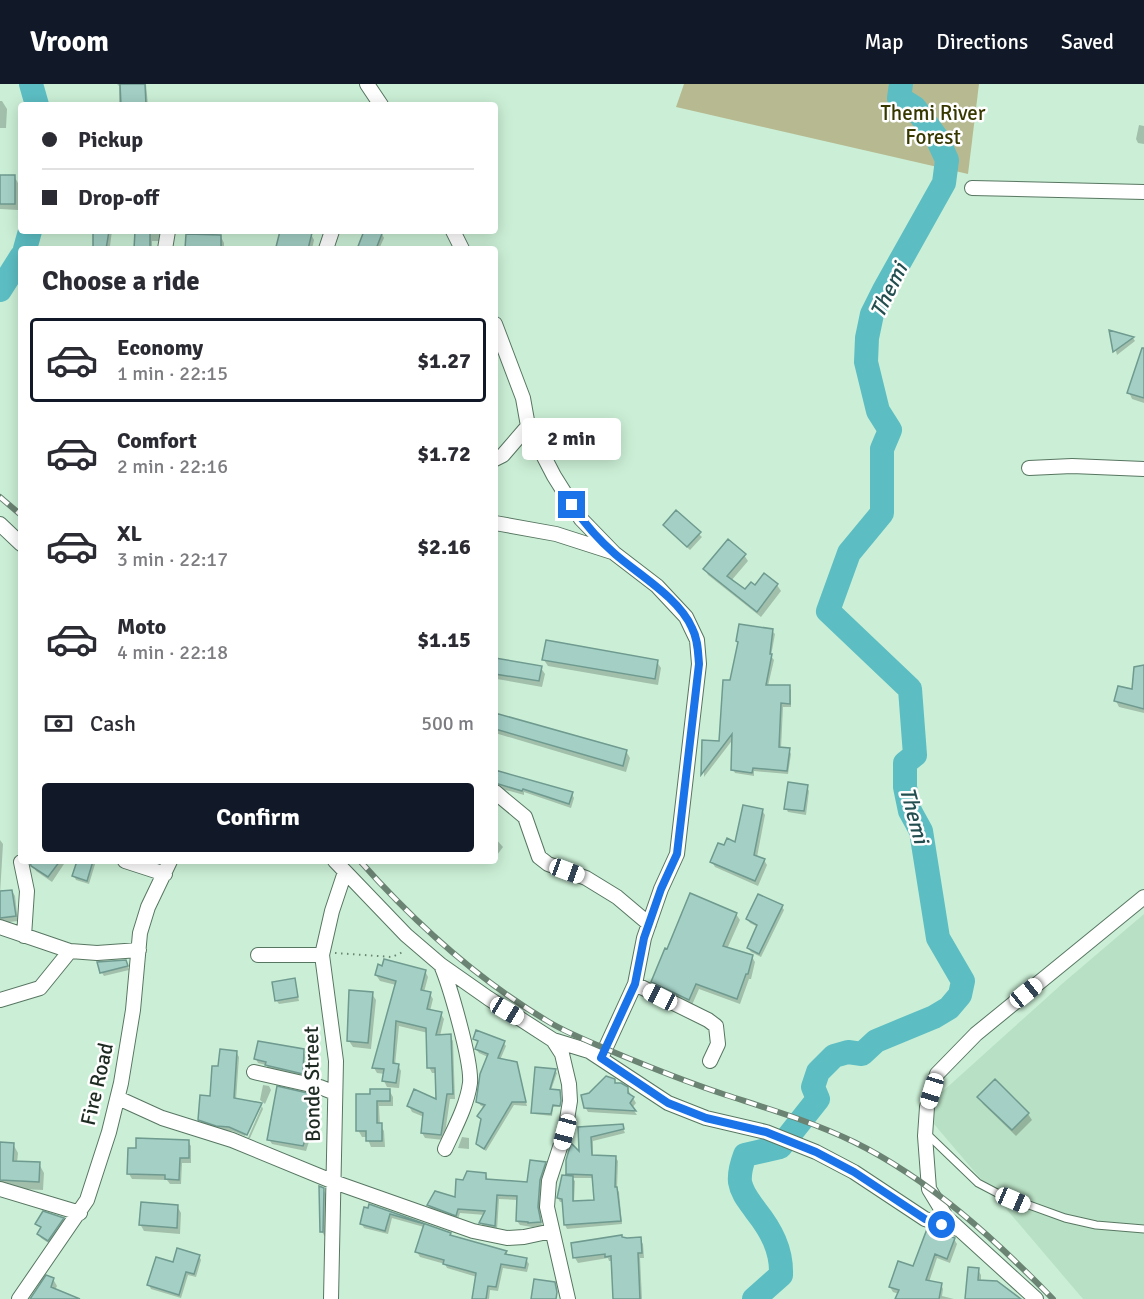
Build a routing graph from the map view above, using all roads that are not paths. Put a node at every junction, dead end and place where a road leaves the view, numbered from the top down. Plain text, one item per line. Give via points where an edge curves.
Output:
1 (367, 84) edge
2 (379, 102) edge
3 (972, 188) dead end
4 (1144, 192) edge
5 (498, 332) edge
6 (528, 426) junction
7 (498, 457) edge
8 (1029, 468) dead end
9 (1144, 469) edge
10 (0, 524) edge
11 (498, 524) edge
12 (18, 541) edge
13 (614, 553) junction
14 (498, 794) edge
15 (21, 864) edge
16 (146, 864) edge
17 (338, 864) edge
18 (168, 867) edge
19 (345, 872) junction
20 (1144, 897) edge
21 (649, 924) junction
22 (0, 927) edge
23 (24, 936) junction
24 (139, 950) junction
25 (70, 951) junction
26 (323, 953) junction
27 (258, 955) dead end
28 (441, 964) junction
29 (635, 984) junction
30 (0, 1000) edge
31 (553, 1040) junction
32 (601, 1058) junction
33 (710, 1061) dead end
34 (254, 1072) dead end
35 (335, 1093) junction
36 (118, 1098) junction
37 (925, 1133) junction
38 (445, 1149) dead end
39 (334, 1182) junction
40 (0, 1189) edge
41 (80, 1213) junction
42 (1144, 1229) edge
43 (960, 1230) junction
44 (552, 1231) junction
45 (19, 1299) edge
46 (331, 1299) edge
47 (568, 1299) edge
48 (1036, 1299) edge

1 - 2 street
3 - 4 street
5 - 6 street via 523,398
6 - 7 street
6 - 13 street via 581,519
8 - 9 street
10 - 12 street
11 - 13 street via 556,534
13 - 21 street via 657,586 686,617 697,640 699,664 677,854
14 - 21 street via 525,817 539,856 548,864 586,878
15 - 23 street via 27,891
16 - 18 street
17 - 19 street
18 - 24 street, Fire Road via 146,913
19 - 26 street, Bonde Street
19 - 28 street via 406,936
20 - 37 street via 976,1034 937,1074 927,1107
21 - 29 street
22 - 23 street
23 - 25 street
24 - 25 street
24 - 36 street, Fire Road via 131,1031
25 - 30 street via 40,988
26 - 27 street
26 - 35 street, Bonde Street via 336,1045
28 - 31 street
28 - 38 street via 455,1007 470,1082
29 - 32 street
29 - 33 street via 716,1026 718,1044
31 - 32 street
31 - 44 street via 567,1069 570,1101 565,1132 549,1181 547,1207
32 - 43 street via 668,1103 706,1118 766,1132 816,1152 925,1219
34 - 35 street
35 - 39 street, Bonde Street
36 - 39 street
36 - 41 street, Fire Road
37 - 42 lane via 978,1183 999,1194 1065,1218
37 - 43 street via 929,1189 946,1217
39 - 44 street via 494,1236 524,1237
39 - 46 street, Bonde Street
40 - 41 street
41 - 45 street, Fire Road
43 - 48 street
44 - 47 street

